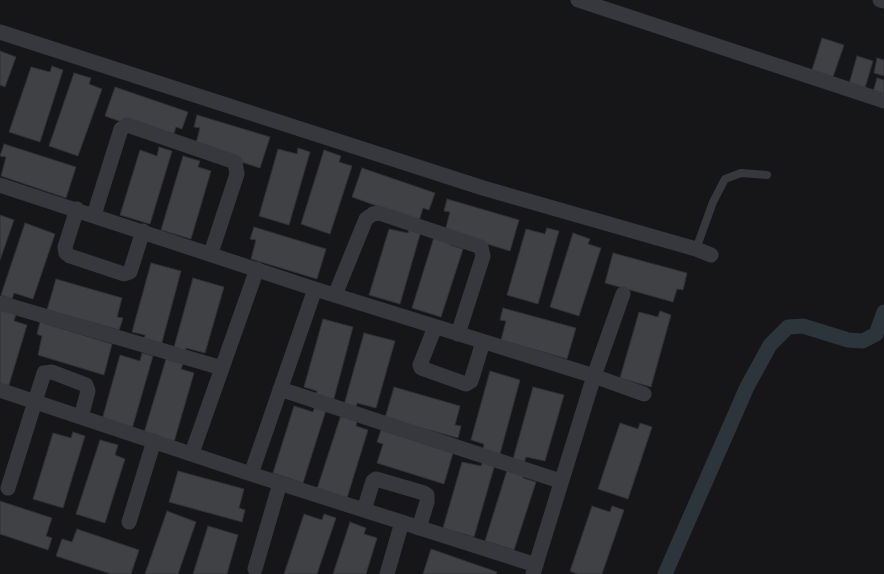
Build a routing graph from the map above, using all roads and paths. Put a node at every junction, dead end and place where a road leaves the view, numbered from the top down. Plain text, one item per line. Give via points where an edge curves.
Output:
1 (578, 0) edge
2 (880, 0) edge
3 (884, 1) edge
4 (0, 32) edge
5 (884, 101) edge
6 (767, 175) dead end
7 (0, 185) edge
8 (77, 209) junction
9 (94, 215) junction
10 (143, 231) junction
11 (698, 244) junction
12 (211, 254) junction
13 (711, 255) dead end
14 (257, 269) junction
15 (315, 289) junction
16 (623, 294) dead end
17 (336, 295) junction
18 (0, 303) edge
19 (435, 326) junction
20 (458, 334) junction
21 (483, 342) junction
22 (222, 368) junction
23 (594, 376) junction
24 (280, 389) junction
25 (0, 390) edge
26 (644, 394) dead end
27 (36, 402) junction
28 (81, 417) junction
29 (154, 440) junction
30 (192, 453) junction
31 (251, 474) junction
32 (560, 481) junction
33 (280, 483) junction
34 (8, 488) dead end
35 (364, 510) junction
36 (129, 522) dead end
37 (402, 522) junction
38 (419, 528) junction
39 (256, 569) dead end
40 (534, 569) edge
41 (387, 574) edge

1 - 5 street
2 - 3 street
4 - 11 street via 483,188
6 - 11 lane via 741,173 729,176 721,184 712,202
7 - 8 street
8 - 9 street
8 - 10 street via 65,248 66,253 124,274 130,272
9 - 10 street
9 - 12 street via 121,129 128,125 235,162 237,174
10 - 12 street
11 - 13 street
12 - 14 street
14 - 15 street
14 - 22 street
15 - 17 street
15 - 24 street
16 - 23 street
17 - 19 street
17 - 20 street via 366,219 379,213 481,247 484,256
18 - 22 street
19 - 20 street
19 - 21 street via 421,368 466,384 471,381
20 - 21 street
21 - 23 street
22 - 30 street
23 - 26 street
23 - 32 street
24 - 31 street
24 - 32 street
25 - 27 street
27 - 28 street
27 - 28 street via 43,374 52,372 86,385 88,391
27 - 34 street
28 - 29 street
29 - 30 street
29 - 36 street
30 - 31 street
31 - 33 street
32 - 40 street
33 - 35 street
33 - 39 street
35 - 37 street
35 - 38 street via 373,481 376,479 424,493 428,502
37 - 38 street
37 - 41 street
38 - 40 street

